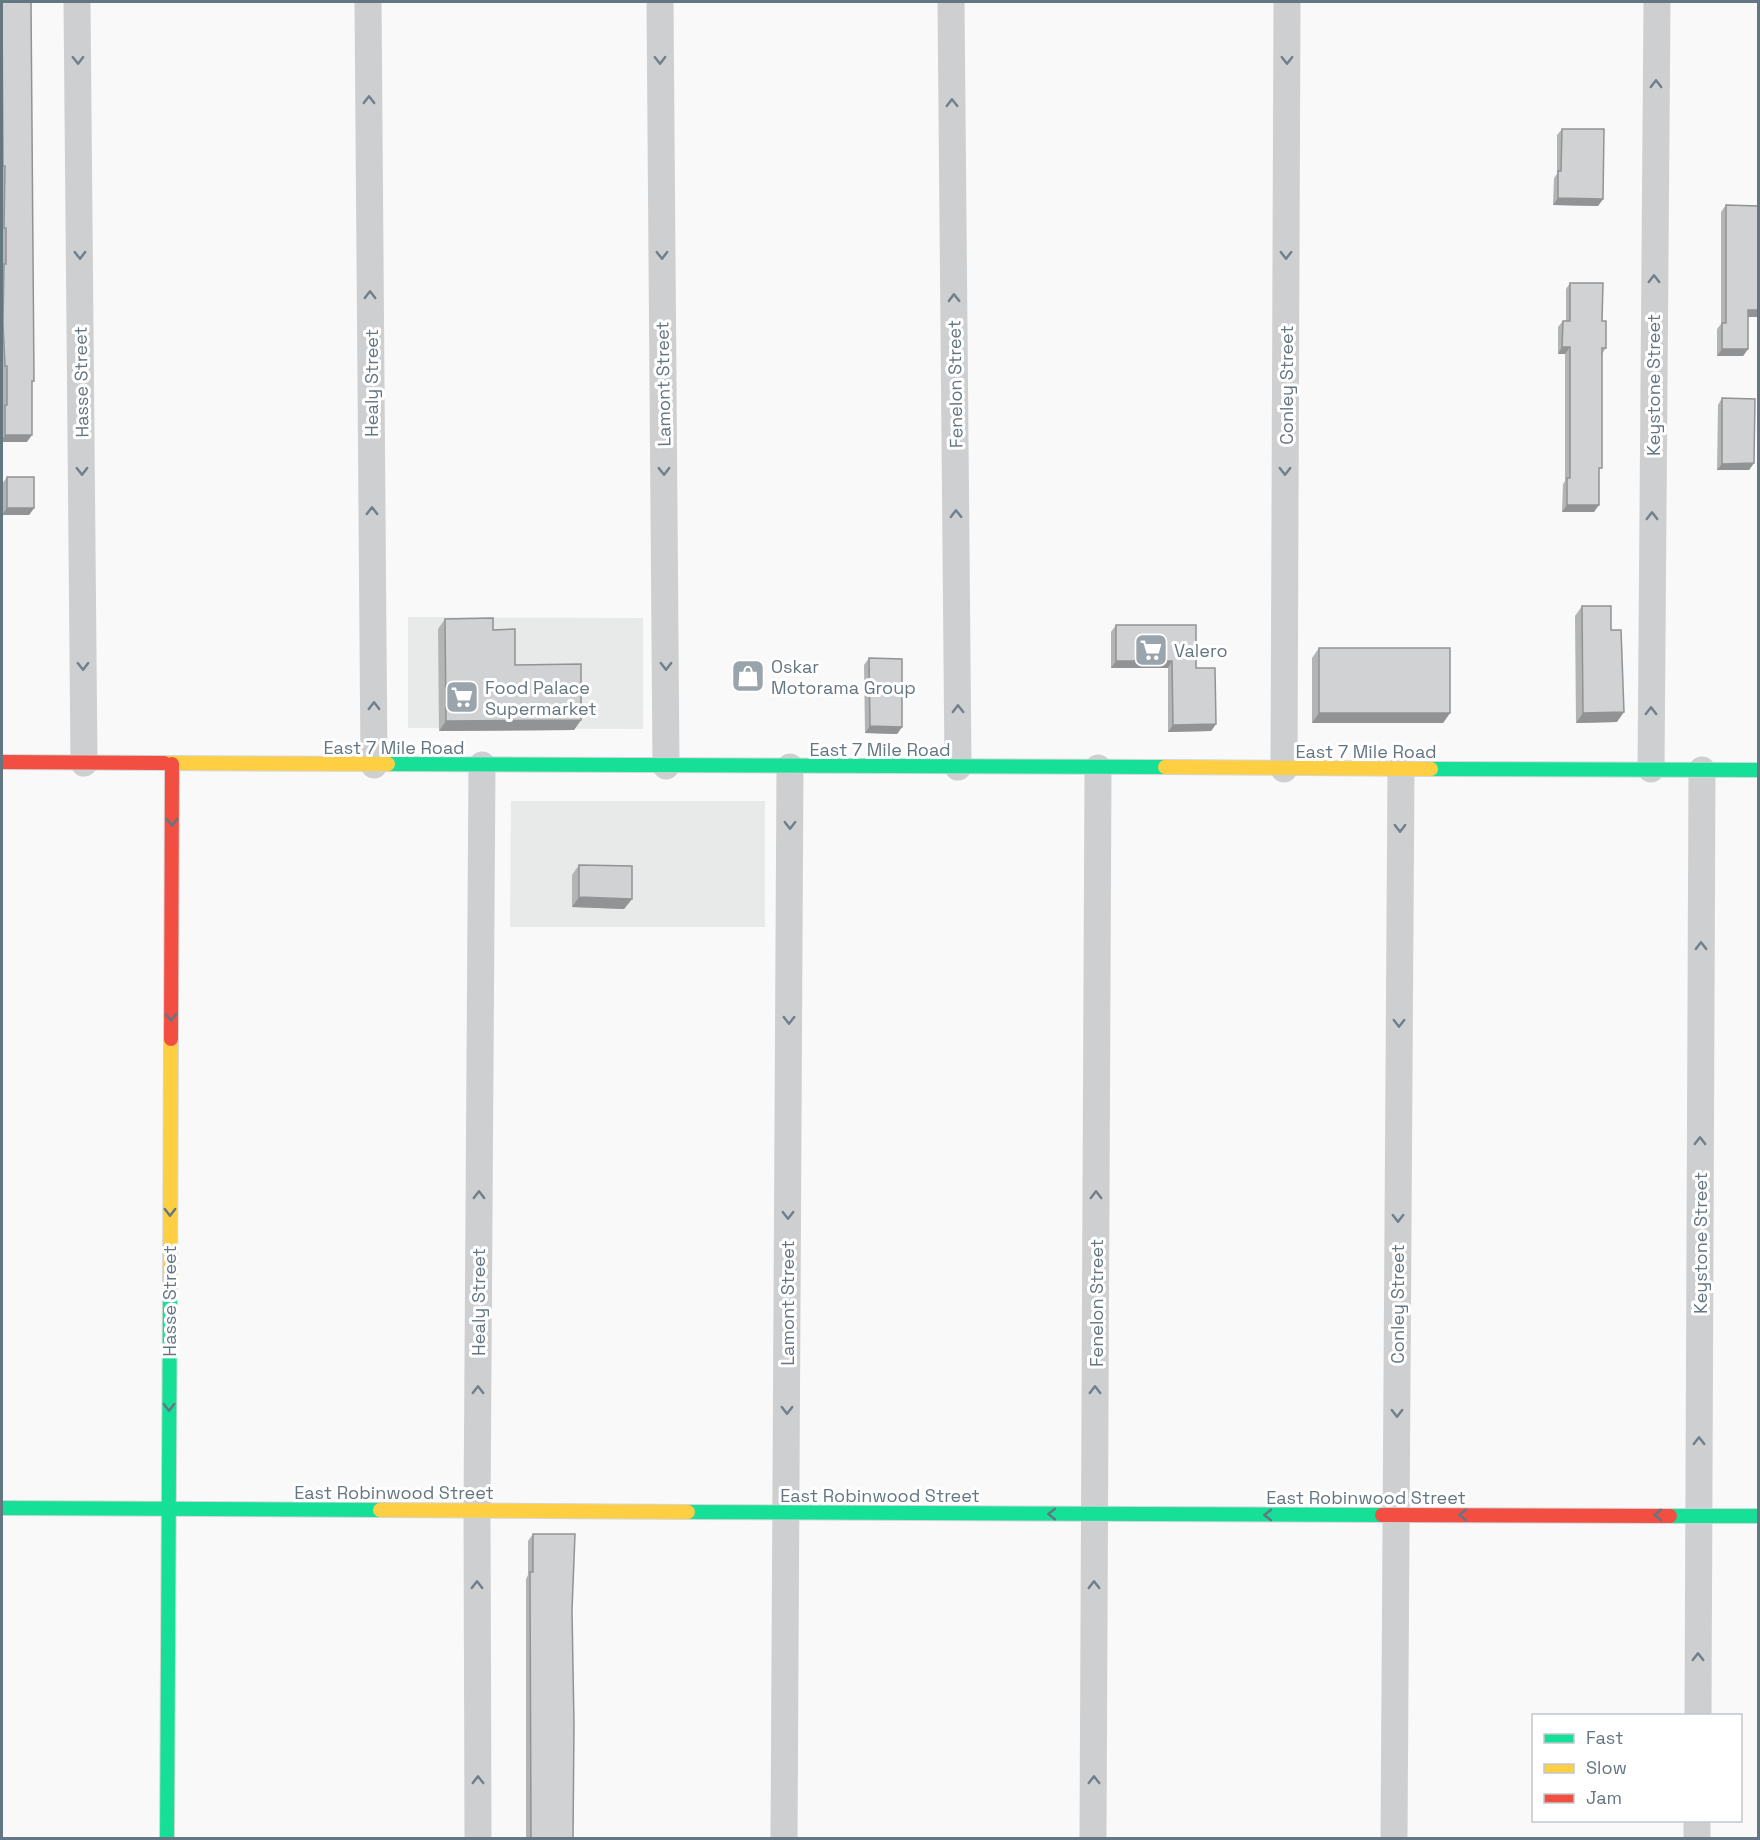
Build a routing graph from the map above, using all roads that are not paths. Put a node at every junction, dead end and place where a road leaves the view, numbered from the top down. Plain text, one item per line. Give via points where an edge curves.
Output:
1 (77, 2) edge
2 (368, 2) edge
3 (660, 2) edge
4 (951, 2) edge
5 (1287, 2) edge
6 (1657, 2) edge
7 (2, 762) edge
8 (84, 763) junction
9 (172, 764) junction
10 (374, 765) junction
11 (482, 765) junction
12 (666, 766) junction
13 (790, 767) junction
14 (958, 767) junction
15 (1098, 768) junction
16 (1284, 769) junction
17 (1401, 769) junction
18 (1651, 769) junction
19 (1702, 770) junction
20 (1758, 770) edge
21 (2, 1508) edge
22 (168, 1509) junction
23 (477, 1511) junction
24 (786, 1513) junction
25 (1095, 1514) junction
26 (1396, 1515) junction
27 (1699, 1515) junction
28 (1758, 1516) edge
29 (1698, 1714) edge
30 (1697, 1822) edge
31 (167, 1839) edge
32 (478, 1839) edge
33 (784, 1839) edge
34 (1093, 1839) edge
35 (1394, 1839) edge
36 (1697, 1839) edge

1 -> 8 street, Hasse Street
10 -> 2 street, Healy Street
3 -> 12 street, Lamont Street
14 -> 4 street, Fenelon Street
5 -> 16 street, Conley Street
18 -> 6 street, Keystone Street
7 - 8 street, East 7 Mile Road
8 - 9 street, East 7 Mile Road
9 - 10 street, East 7 Mile Road
9 -> 22 street, Hasse Street
10 - 11 street, East 7 Mile Road
11 - 12 street, East 7 Mile Road
23 -> 11 street, Healy Street
12 - 13 street, East 7 Mile Road
13 - 14 street, East 7 Mile Road
13 -> 24 street, Lamont Street
14 - 15 street, East 7 Mile Road
15 - 16 street, East 7 Mile Road
25 -> 15 street, Fenelon Street
16 - 17 street, East 7 Mile Road
17 - 18 street, East 7 Mile Road
17 -> 26 street, Conley Street
18 - 19 street, East 7 Mile Road
19 - 20 street, East 7 Mile Road
27 -> 19 street, Keystone Street
21 - 22 street, East Robinwood Street
22 - 23 street, East Robinwood Street
22 - 31 street, Hasse Street
23 - 24 street, East Robinwood Street
32 -> 23 street, Healy Street
25 -> 24 street, East Robinwood Street
24 - 33 street, Lamont Street
26 -> 25 street, East Robinwood Street
34 -> 25 street, Fenelon Street
27 -> 26 street, East Robinwood Street
26 - 35 street, Conley Street
27 - 28 street, East Robinwood Street
29 -> 27 street, Keystone Street
30 - 36 street

